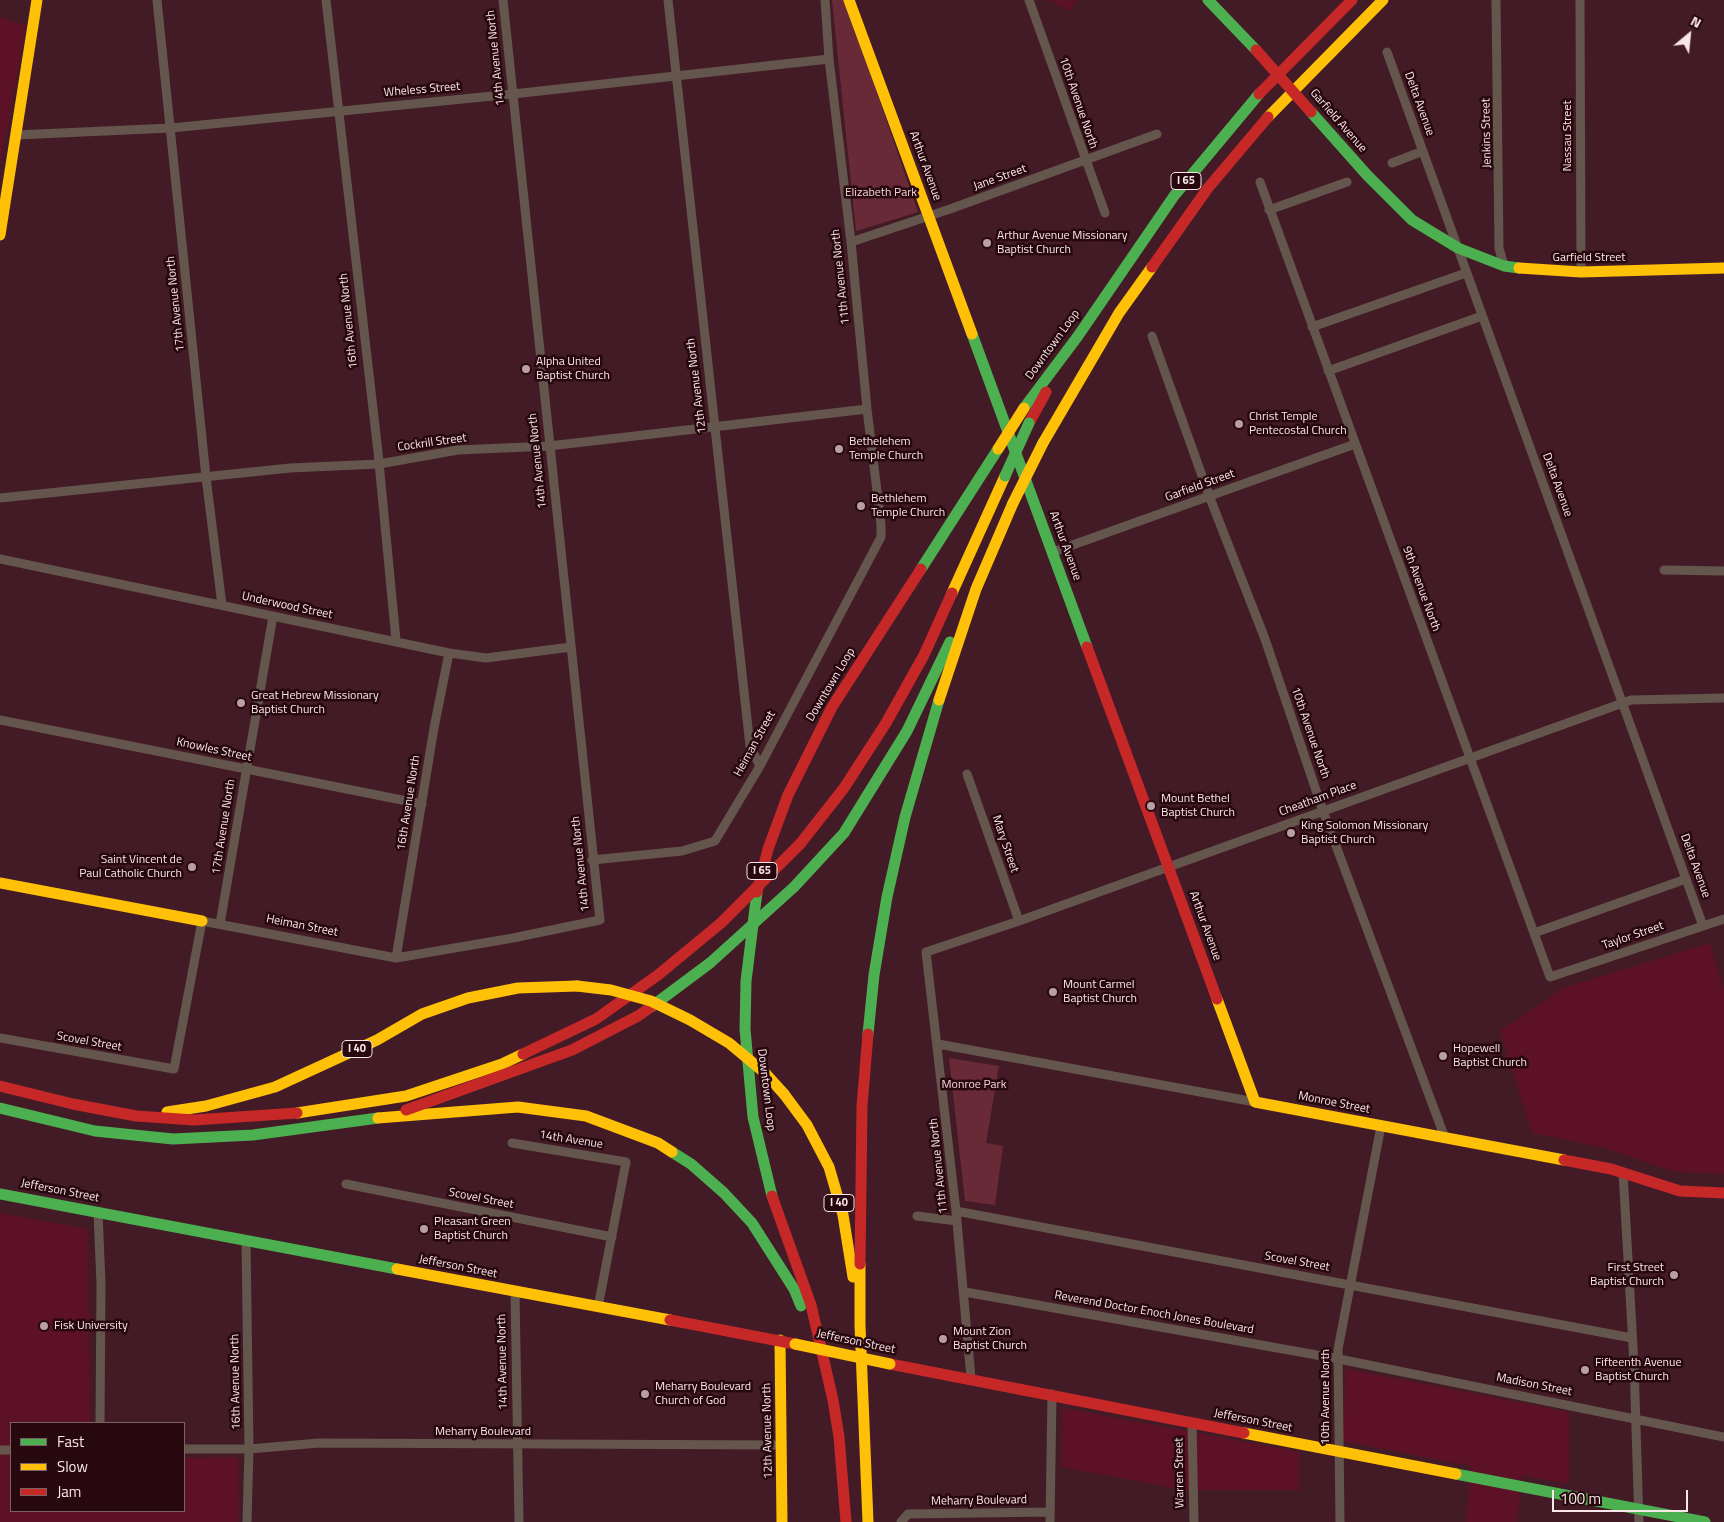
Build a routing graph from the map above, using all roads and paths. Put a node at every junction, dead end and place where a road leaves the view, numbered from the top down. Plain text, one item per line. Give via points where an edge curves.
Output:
1 (37, 0) edge
2 (157, 0) edge
3 (326, 0) edge
4 (503, 0) edge
5 (668, 0) edge
6 (825, 0) edge
7 (849, 0) edge
8 (1029, 0) edge
9 (1208, 0) edge
10 (1352, 0) edge
11 (1383, 0) edge
12 (1496, 0) edge
13 (1580, 0) edge
14 (1387, 52) dead end
15 (829, 59) junction
16 (676, 76) junction
17 (513, 94) junction
18 (338, 111) junction
19 (171, 128) junction
20 (1157, 134) dead end
21 (16, 135) junction
22 (1423, 152) junction
23 (1085, 160) junction
24 (1392, 163) dead end
25 (1260, 182) dead end
26 (1347, 182) dead end
27 (1269, 210) junction
28 (1105, 213) dead end
29 (929, 216) junction
30 (0, 235) edge
31 (851, 242) junction
32 (1458, 248) junction
33 (1504, 266) junction
34 (1724, 268) edge
35 (1581, 272) junction
36 (1466, 273) junction
37 (1482, 316) junction
38 (1312, 327) junction
39 (1078, 336) junction
40 (1152, 336) dead end
41 (1328, 372) junction
42 (867, 410) junction
43 (716, 427) junction
44 (1355, 444) junction
45 (549, 446) junction
46 (379, 464) junction
47 (206, 477) junction
48 (0, 498) edge
49 (1210, 498) junction
50 (875, 550) joint
51 (1053, 552) junction
52 (0, 559) edge
53 (1664, 570) dead end
54 (1724, 571) edge
55 (976, 589) junction
56 (222, 605) junction
57 (273, 616) junction
58 (396, 640) junction
59 (571, 647) junction
60 (449, 652) junction
61 (1724, 698) edge
62 (1623, 704) junction
63 (0, 720) edge
64 (1470, 759) junction
65 (760, 766) junction
66 (246, 770) junction
67 (967, 774) dead end
68 (422, 804) junction
69 (1323, 811) junction
70 (592, 860) junction
71 (1168, 866) junction
72 (1686, 879) junction
73 (0, 883) edge
74 (1724, 919) edge
75 (202, 920) junction
76 (600, 920) joint
77 (1019, 922) junction
78 (220, 924) junction
79 (1704, 926) junction
80 (1534, 933) junction
81 (926, 952) joint
82 (396, 958) junction
83 (1550, 977) joint
84 (0, 1038) edge
85 (938, 1044) junction
86 (0, 1086) edge
87 (1255, 1102) junction
88 (0, 1108) edge
89 (136, 1116) junction
90 (386, 1117) junction
91 (1381, 1126) junction
92 (1445, 1138) junction
93 (512, 1143) dead end
94 (1623, 1172) junction
95 (346, 1184) dead end
96 (0, 1194) edge
97 (1724, 1194) edge
98 (956, 1211) junction
99 (98, 1212) junction
100 (917, 1216) dead end
101 (957, 1221) junction
102 (612, 1237) junction
103 (246, 1241) junction
104 (1349, 1284) junction
105 (515, 1292) junction
106 (965, 1292) junction
107 (598, 1307) junction
108 (860, 1325) junction
109 (1632, 1338) junction
110 (780, 1340) junction
111 (819, 1346) junction
112 (1339, 1359) junction
113 (971, 1378) junction
114 (1052, 1394) junction
115 (1637, 1418) junction
116 (100, 1422) edge
117 (1192, 1423) junction
118 (1724, 1436) edge
119 (517, 1444) junction
120 (782, 1445) junction
121 (185, 1449) edge
122 (249, 1449) junction
123 (1338, 1451) junction
124 (1639, 1508) junction
125 (1050, 1517) edge
126 (248, 1522) edge
127 (519, 1522) edge
128 (782, 1522) edge
129 (846, 1522) edge
130 (868, 1522) edge
131 (900, 1522) edge
132 (1194, 1522) edge
133 (1340, 1522) edge
134 (1639, 1522) edge
135 (1705, 1522) edge

1 - 21 main road
2 - 19 street, 17th Avenue North
3 - 18 street, 16th Avenue North
4 - 17 street, 14th Avenue North
5 - 16 street, 12th Avenue North
6 - 15 street, 11th Avenue North
7 - 29 main road, Arthur Avenue
8 - 23 street, 10th Avenue North
9 - 32 main road, Garfield Avenue, bridge via 1412,220
10 - 39 main road, Downtown Loop / I 65 via 1263,90 1174,196
11 - 55 main road, I 65, bridge via 1272,113 1208,188 1119,313 1043,443 1013,502
12 - 33 street, Jenkins Street via 1499,248
13 - 35 street, Nassau Street
14 - 22 street, Delta Avenue
15 - 16 street, Wheless Street
15 - 31 street, 11th Avenue North
16 - 17 street, Wheless Street
16 - 43 street, 12th Avenue North
17 - 18 street, Wheless Street
17 - 45 street, 14th Avenue North
18 - 19 street, Wheless Street
18 - 46 street, 16th Avenue North
19 - 21 street, Wheless Street
19 - 47 street, 17th Avenue North
20 - 23 street, Jane Street
21 - 30 main road
22 - 24 street
22 - 32 street, Delta Avenue
23 - 28 street, 10th Avenue North
23 - 29 street, Jane Street
25 - 27 street, 9th Avenue North
26 - 27 street
27 - 38 street, 9th Avenue North
29 - 31 street, Jane Street
29 - 51 main road, Arthur Avenue
31 - 42 street, 11th Avenue North
32 - 33 main road, Garfield Street
32 - 36 street, Delta Avenue
33 - 35 main road, Garfield Street
34 - 35 main road, Garfield Street
36 - 37 street, Delta Avenue
36 - 38 street
37 - 41 street
37 - 62 street, Delta Avenue
38 - 41 street, 9th Avenue North
39 - 89 main road, bridge via 1029,423 924,655 886,723 844,788 800,844 721,924 596,1019 502,1064 458,1079 406,1096 279,1116 194,1120
39 - 111 main road, Downtown Loop / I 65, bridge via 1024,408 832,707 788,795 757,891 746,982 745,1029 753,1116 767,1180 811,1305
40 - 49 street, 10th Avenue North
41 - 44 street, 9th Avenue North
42 - 43 street, Cockrill Street
42 - 50 street, 11th Avenue North via 881,524 881,537
43 - 45 street, Cockrill Street
43 - 65 street, 12th Avenue North via 750,746
44 - 49 street, Garfield Street
44 - 64 street, 9th Avenue North
45 - 46 street, Cockrill Street via 458,450
45 - 59 street, 14th Avenue North
46 - 47 street, Cockrill Street via 290,468
46 - 58 street, 16th Avenue North
47 - 48 street, Cockrill Street
47 - 56 street, 17th Avenue North
49 - 51 street, Garfield Street
49 - 69 street, 10th Avenue North via 1265,639
50 - 65 street, Heiman Street
51 - 71 main road, Arthur Avenue
52 - 56 street, Underwood Street
53 - 54 street
55 - 90 main road, bridge via 907,731 844,833 794,887 710,962 638,1016 572,1050
55 - 108 main road, I 65 via 905,817 876,965 862,1106
56 - 57 street, Underwood Street
57 - 58 street, Underwood Street
57 - 66 street, 17th Avenue North
58 - 60 street, Underwood Street
59 - 60 street, Underwood Street via 486,658
59 - 70 street, 14th Avenue North
60 - 68 street, 16th Avenue North
61 - 62 street, Cheatham Place via 1632,700
62 - 64 street, Cheatham Place
62 - 72 street, Delta Avenue
63 - 66 street, Knowles Street
64 - 69 street, Cheatham Place
64 - 80 street, 9th Avenue North
65 - 70 street, Heiman Street via 715,842 682,851
66 - 68 street, Knowles Street
66 - 78 street, 17th Avenue North
67 - 77 street, Mary Street
68 - 82 street, 16th Avenue North
69 - 71 street, Cheatham Place
69 - 92 street, 10th Avenue North
70 - 76 street, 14th Avenue North
71 - 77 street, Cheatham Place
71 - 87 main road, Arthur Avenue
72 - 79 street, Delta Avenue
72 - 80 street
73 - 75 main road, Heiman Street
74 - 79 street, Taylor Street
75 - 78 street, Heiman Street
75 - 84 street, Scovel Street via 174,1069
76 - 82 street, Heiman Street
77 - 81 street, Cheatham Place
78 - 82 street, Heiman Street
79 - 83 street, Taylor Street
80 - 83 street, 9th Avenue North
81 - 85 street, 11th Avenue North
85 - 87 street, Monroe Street
85 - 98 street, 11th Avenue North
86 - 89 main road, I 40
87 - 91 main road, Monroe Street
88 - 90 main road via 95,1131 173,1139 308,1129
89 - 108 main road, I 40, bridge via 206,1106 275,1087 377,1040 422,1014 468,998 518,988 577,986 611,990 643,999 690,1020 729,1043 784,1094 807,1125 828,1167 843,1215
90 - 111 main road via 518,1107 550,1109 586,1116 658,1143 691,1164 752,1223 794,1289
91 - 92 main road, Monroe Street
91 - 104 street, 10th Avenue North
92 - 94 main road, Monroe Street
93 - 102 street, 14th Avenue via 626,1162
94 - 97 main road, Monroe Street via 1680,1191
94 - 109 street
95 - 102 street, Scovel Street
96 - 99 main road, Jefferson Street
98 - 101 street, 11th Avenue North
98 - 104 street, Scovel Street
99 - 103 main road, Jefferson Street
99 - 116 street
100 - 101 street
101 - 106 street, 11th Avenue North
102 - 107 street
103 - 105 main road, Jefferson Street
103 - 122 street, 16th Avenue North
104 - 109 street, Scovel Street
104 - 112 street, 10th Avenue North
105 - 107 main road, Jefferson Street
105 - 119 street, 14th Avenue North
106 - 112 street, Reverend Doctor Enoch Jones Boulevard
106 - 113 street, 11th Avenue North
107 - 110 main road, Jefferson Street
108 - 130 main road, I 40
109 - 115 street
110 - 113 main road, Jefferson Street, bridge
110 - 120 main road, 12th Avenue North
111 - 129 main road, Downtown Loop via 839,1437
112 - 115 street, Madison Street
112 - 123 street, 10th Avenue North
113 - 114 main road, Jefferson Street
114 - 117 main road, Jefferson Street
114 - 125 street
115 - 118 street, Madison Street
115 - 124 street
117 - 123 main road, Jefferson Street
117 - 132 street, Warren Street
119 - 120 street, Meharry Boulevard
119 - 122 street, Meharry Boulevard via 319,1444
119 - 127 street, 14th Avenue North
120 - 128 main road, 12th Avenue North
121 - 122 street, Meharry Boulevard
122 - 126 street, 16th Avenue North
123 - 124 main road, Jefferson Street
123 - 133 street, 10th Avenue North
124 - 134 street
124 - 135 main road, Jefferson Street
125 - 131 street, Meharry Boulevard via 908,1514

